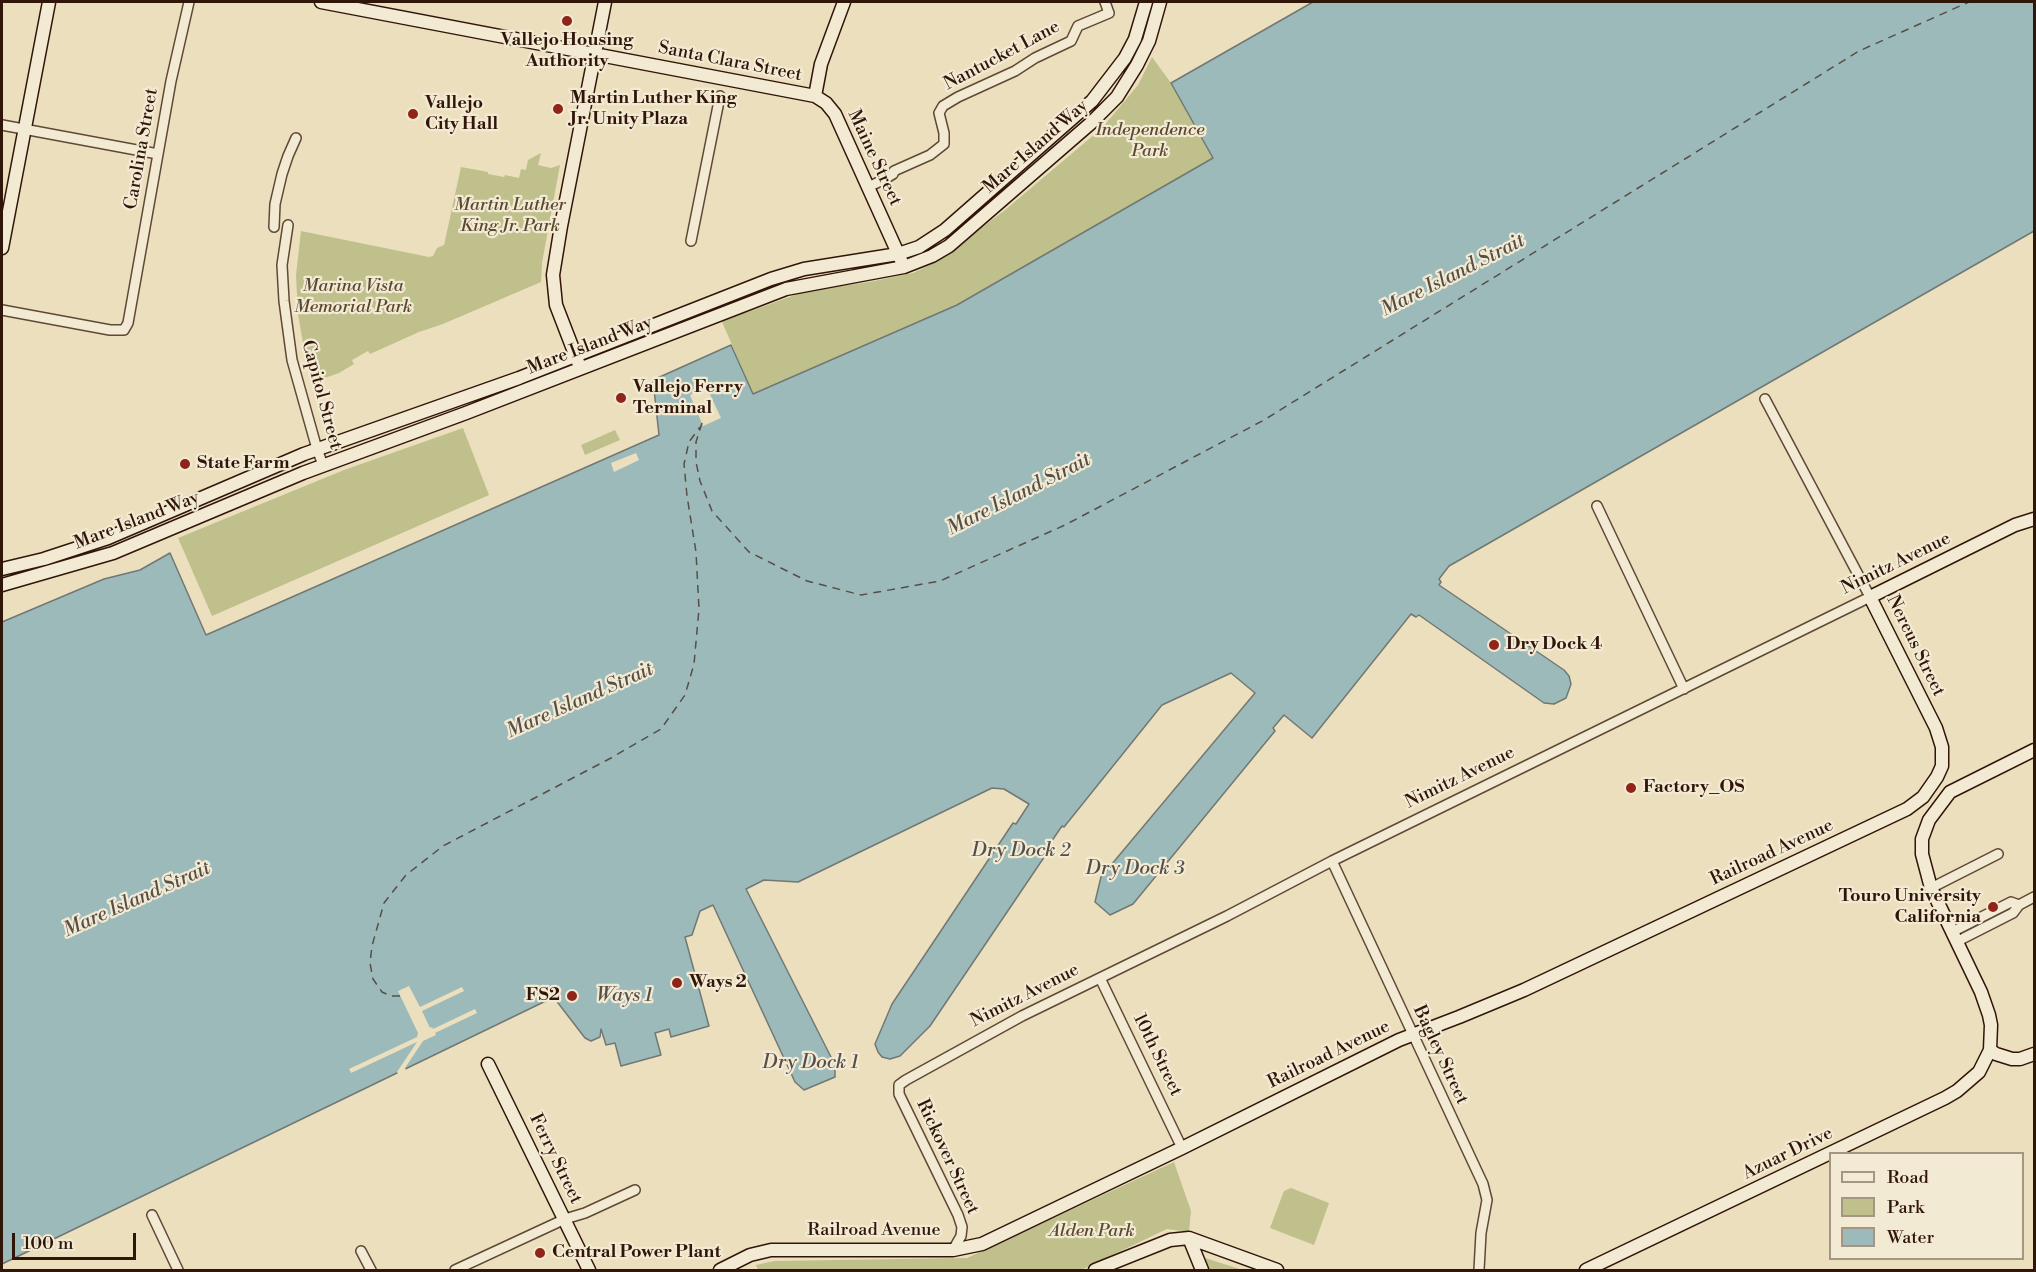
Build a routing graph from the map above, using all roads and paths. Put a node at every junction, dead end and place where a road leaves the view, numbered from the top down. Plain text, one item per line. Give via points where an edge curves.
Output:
1 (49, 2) edge
2 (189, 2) edge
3 (325, 2) edge
4 (605, 2) edge
5 (844, 2) edge
6 (1105, 2) edge
7 (1146, 2) edge
8 (1161, 2) edge
9 (595, 54) junction
10 (720, 96) dead end
11 (815, 96) junction
12 (2, 125) edge
13 (25, 130) junction
14 (296, 138) dead end
15 (158, 154) junction
16 (868, 187) junction
17 (288, 225) dead end
18 (274, 227) dead end
19 (691, 241) dead end
20 (2, 248) edge
21 (898, 254) junction
22 (904, 267) junction
23 (2, 310) edge
24 (575, 356) junction
25 (581, 369) junction
26 (1765, 399) dead end
27 (317, 449) junction
28 (323, 465) junction
29 (1597, 506) dead end
30 (2034, 519) edge
31 (2, 569) edge
32 (2, 585) edge
33 (1870, 597) junction
34 (1684, 689) junction
35 (2034, 750) edge
36 (1932, 785) joint
37 (1998, 854) dead end
38 (1332, 861) junction
39 (1931, 888) junction
40 (2034, 897) edge
41 (1954, 937) junction
42 (1100, 978) junction
43 (1412, 1035) junction
44 (1990, 1050) junction
45 (2034, 1054) edge
46 (488, 1064) dead end
47 (906, 1080) joint
48 (1182, 1148) junction
49 (1832, 1152) edge
50 (1829, 1153) edge
51 (635, 1190) dead end
52 (152, 1215) dead end
53 (565, 1219) junction
54 (1189, 1238) junction
55 (953, 1250) junction
56 (361, 1251) dead end
57 (740, 1266) edge
58 (178, 1270) edge
59 (371, 1270) edge
60 (455, 1270) edge
61 (589, 1270) edge
62 (720, 1270) edge
63 (1095, 1270) edge
64 (1202, 1270) edge
65 (1277, 1270) edge
66 (1479, 1270) edge
67 (1586, 1270) edge

1 - 13 main road
2 - 15 street, Carolina Street
3 - 9 main road, Santa Clara Street
4 - 9 main road
5 - 11 main road via 821,64
6 - 16 street, Nantucket Lane via 1109,13 1078,26 1071,41 943,106 939,113 944,144
7 - 21 main road, Mare Island Way via 1125,58 1080,112 954,222 919,247
8 - 22 main road, Mare Island Way via 1137,65 1103,112 949,246
9 - 11 main road, Santa Clara Street
9 - 24 main road via 553,275 556,305
10 - 19 street
11 - 16 main road, Maine Street via 835,114
12 - 13 street
13 - 15 street
13 - 20 main road
14 - 18 street via 282,174
15 - 23 street, Carolina Street via 124,330
16 - 21 main road, Maine Street
17 - 27 street, Capitol Street via 282,265 284,301 292,360
21 - 22 main road, Maine Street
21 - 24 main road, Mare Island Way via 833,263 771,279
22 - 25 main road, Mare Island Way via 786,289
24 - 25 main road
24 - 27 main road, Mare Island Way
25 - 28 main road, Mare Island Way
26 - 33 street, Nereus Street
27 - 28 street, Capitol Street
27 - 31 main road, Mare Island Way via 108,538
28 - 32 main road, Mare Island Way via 113,553
29 - 34 street
30 - 33 main road, Nimitz Avenue
33 - 34 street, Nimitz Avenue
33 - 36 main road, Nereus Street via 1936,728 1942,766
34 - 38 street, Nimitz Avenue
35 - 39 main road via 1956,788 1943,799 1922,838
36 - 43 main road, Railroad Avenue via 1917,804 1899,813 1524,990
37 - 39 street
38 - 42 street, Nimitz Avenue
38 - 43 street, Bagley Street
39 - 41 main road
40 - 41 street via 2013,913
41 - 44 main road via 1988,1009
42 - 47 street, Nimitz Avenue
42 - 48 street, 10th Street
43 - 48 main road, Railroad Avenue
43 - 66 street, Bagley Street via 1484,1184 1487,1200
44 - 45 main road via 2013,1059
44 - 49 main road, Azuar Drive via 1979,1072 1951,1095
46 - 53 main road, Ferry Street
47 - 55 street, Rickover Street via 899,1085 899,1094 962,1227
48 - 55 main road, Railroad Avenue via 997,1238
50 - 67 main road, Azuar Drive
51 - 53 street
52 - 58 street
53 - 60 street
53 - 61 main road, Ferry Street
54 - 63 main road via 1170,1240
54 - 64 main road
54 - 65 main road
55 - 57 main road, Railroad Avenue via 780,1250 750,1255
56 - 59 street
57 - 62 main road, Railroad Avenue

